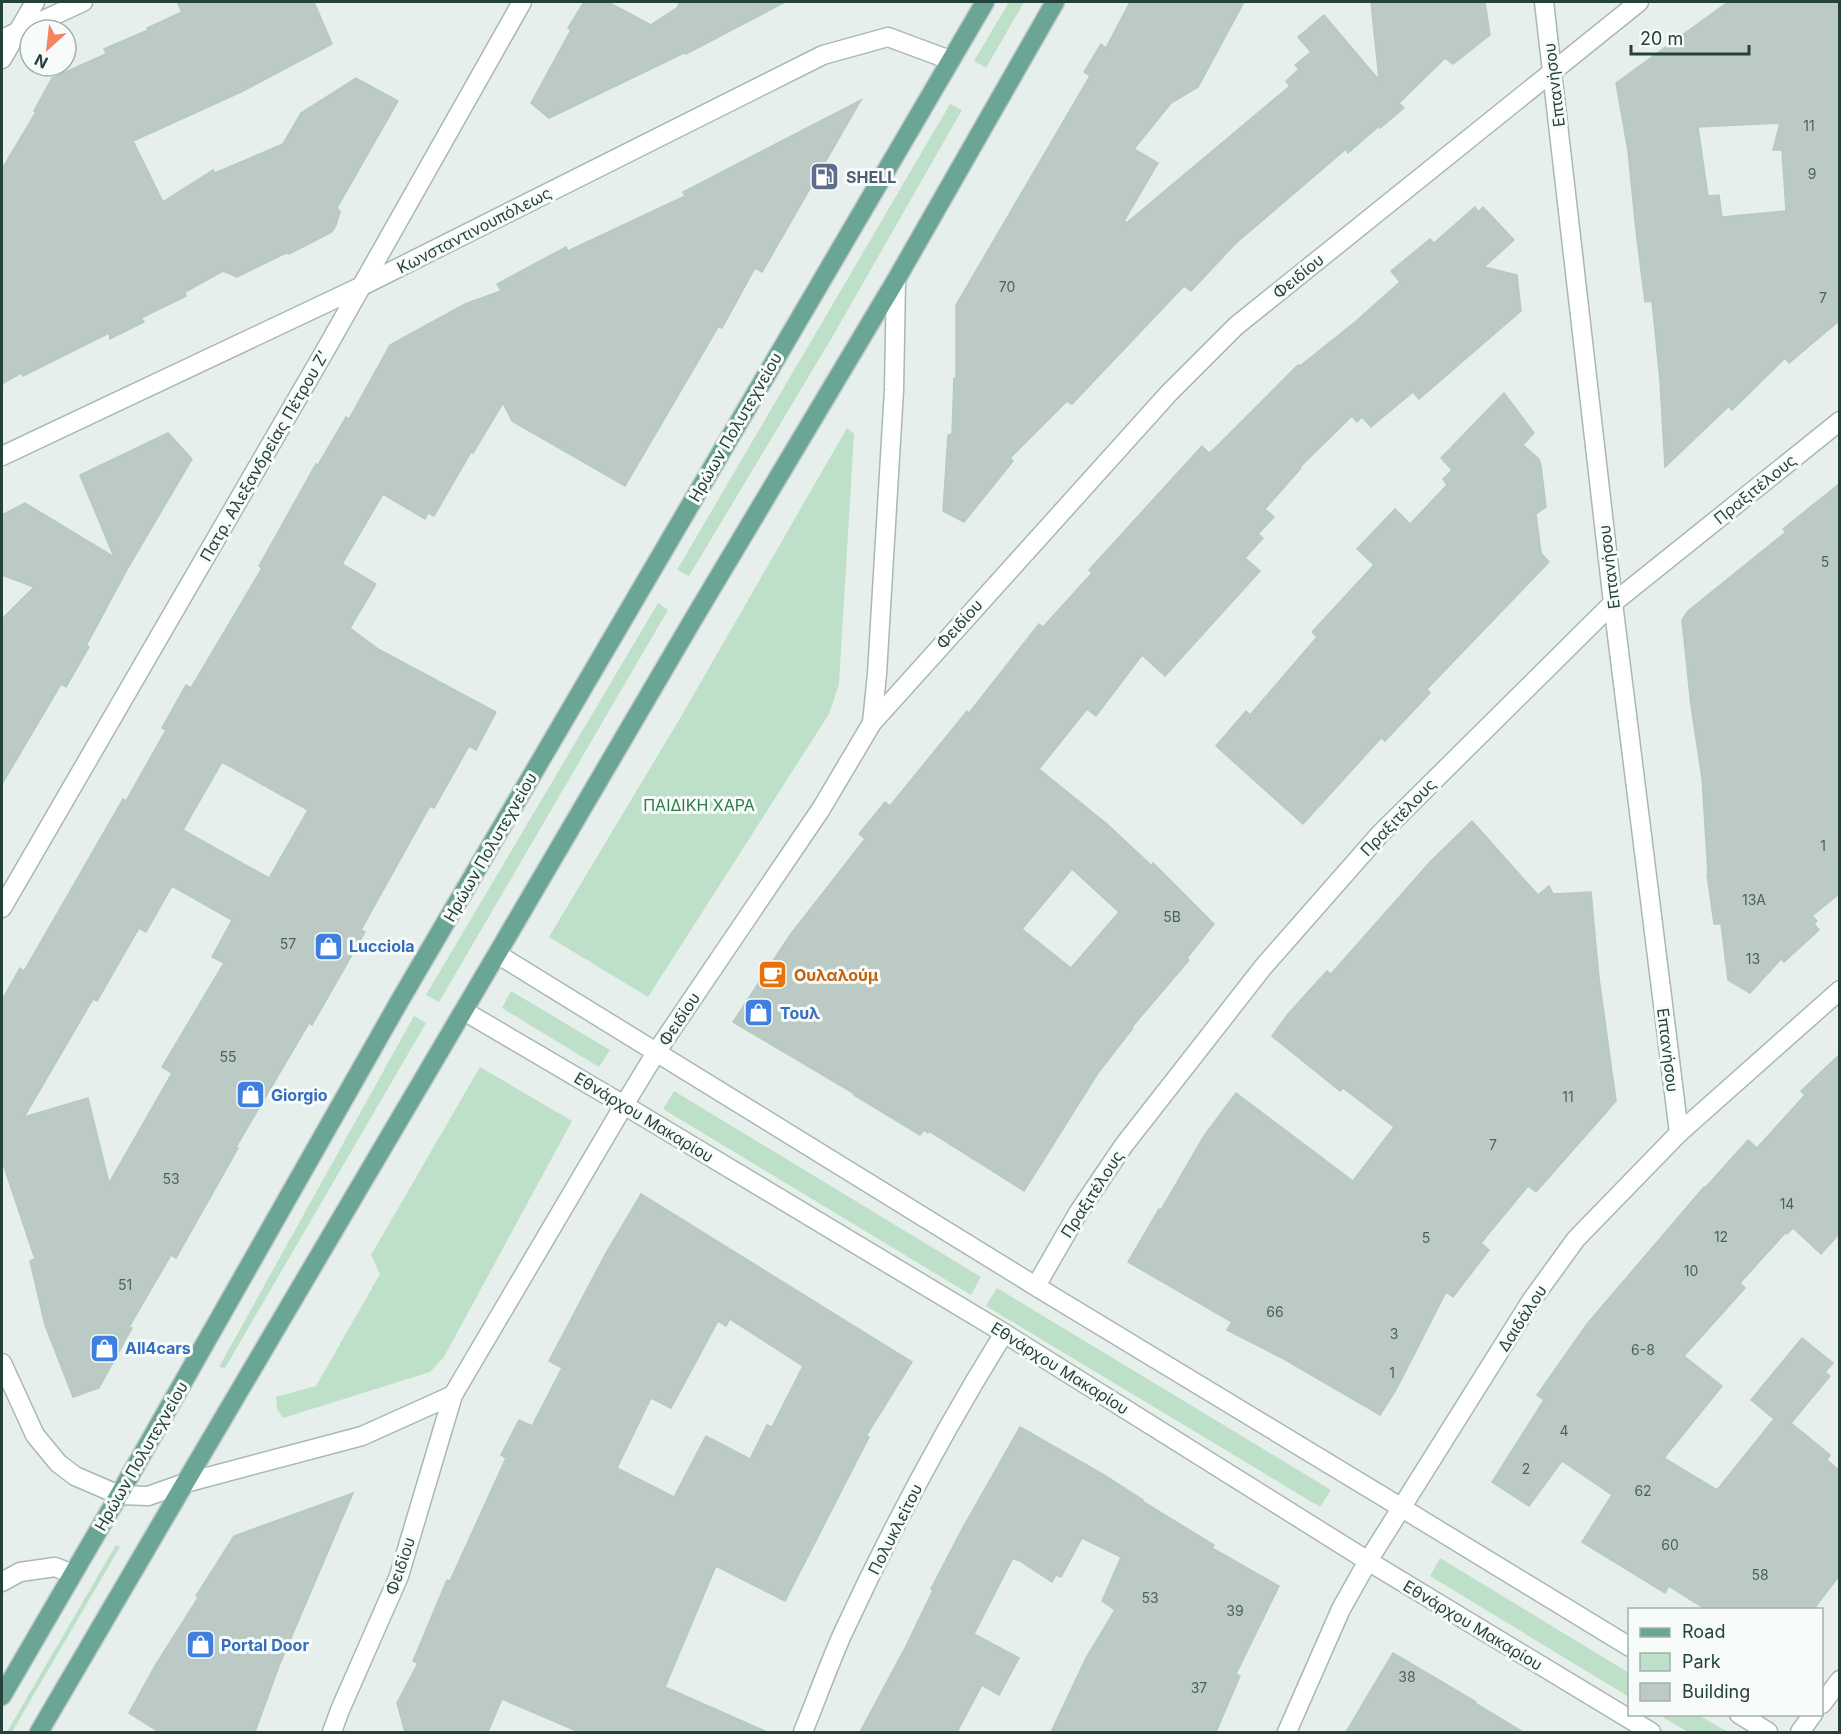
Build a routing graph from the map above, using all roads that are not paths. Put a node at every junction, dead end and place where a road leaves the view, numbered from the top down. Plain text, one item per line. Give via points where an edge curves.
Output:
1 (35, 2) edge
2 (83, 2) edge
3 (522, 2) edge
4 (985, 2) edge
5 (1055, 2) edge
6 (1544, 2) edge
7 (1639, 2) edge
8 (26, 18) edge
9 (47, 18) edge
10 (18, 31) joint
11 (2, 39) edge
12 (2, 59) edge
13 (950, 60) junction
14 (1552, 70) junction
15 (896, 280) junction
16 (362, 286) junction
17 (1839, 421) edge
18 (2, 456) edge
19 (1613, 603) junction
20 (872, 723) junction
21 (2, 908) edge
22 (498, 954) junction
23 (1839, 990) edge
24 (464, 1011) junction
25 (657, 1051) junction
26 (624, 1105) junction
27 (1679, 1133) junction
28 (1036, 1286) junction
29 (1004, 1333) junction
30 (2, 1363) edge
31 (453, 1395) junction
32 (185, 1483) junction
33 (119, 1495) junction
34 (1401, 1507) junction
35 (1368, 1561) junction
36 (73, 1574) junction
37 (2, 1582) edge
38 (1628, 1646) edge
39 (1839, 1680) edge
40 (2, 1696) edge
41 (1823, 1701) edge
42 (1742, 1716) edge
43 (1812, 1716) edge
44 (39, 1732) edge
45 (332, 1732) edge
46 (803, 1732) edge
47 (1287, 1732) edge
48 (1652, 1732) edge
49 (1768, 1732) edge
50 (1800, 1732) edge

1 - 8 street
2 - 9 street
3 - 16 street, Πατρ. Αλεξανδρείας Πέτρου Ζ’
4 - 13 main road, Ηρώων Πολυτεχνείου
5 - 15 main road
6 - 14 street, Επτανήσου
7 - 14 street, Φειδίου
10 - 11 street
10 - 12 street
13 - 16 street, Κωνσταντινουπόλεως via 888,37 823,55
13 - 33 main road, Ηρώων Πολυτεχνείου via 399,1002
14 - 19 street, Επτανήσου
14 - 20 street, Φειδίου via 1236,326 1161,402
15 - 20 street via 894,401
15 - 22 main road
16 - 18 street, Κωνσταντινουπόλεως
16 - 21 street, Πατρ. Αλεξανδρείας Πέτρου Ζ’
17 - 19 street, Πραξιτέλους
19 - 27 street, Επτανήσου
19 - 28 street, Πραξιτέλους via 1380,834 1264,966 1124,1146 1078,1213
20 - 25 street, Φειδίου via 821,810
22 - 24 main road
22 - 25 street
23 - 27 street, Δαιδάλου
24 - 26 street, Εθνάρχου Μακαρίου
24 - 32 main road
25 - 26 street, Φειδίου
25 - 28 street
26 - 29 street, Εθνάρχου Μακαρίου
26 - 31 street, Φειδίου
27 - 34 street, Δαιδάλου via 1576,1239 1531,1301
28 - 34 street
29 - 35 street, Εθνάρχου Μακαρίου
29 - 46 street, Πολυκλείτου via 912,1493 842,1636
30 - 33 street via 34,1436 75,1476
31 - 32 street via 362,1436
31 - 45 street, Φειδίου via 399,1576
32 - 33 street via 148,1496
32 - 44 main road
33 - 36 main road, Ηρώων Πολυτεχνείου
34 - 35 street, Δαιδάλου
34 - 38 street
35 - 47 street, Δαιδάλου via 1341,1609
35 - 48 street, Εθνάρχου Μακαρίου
36 - 37 street via 55,1567 20,1572
36 - 40 main road, Ηρώων Πολυτεχνείου
39 - 41 street
42 - 49 street
43 - 50 street

